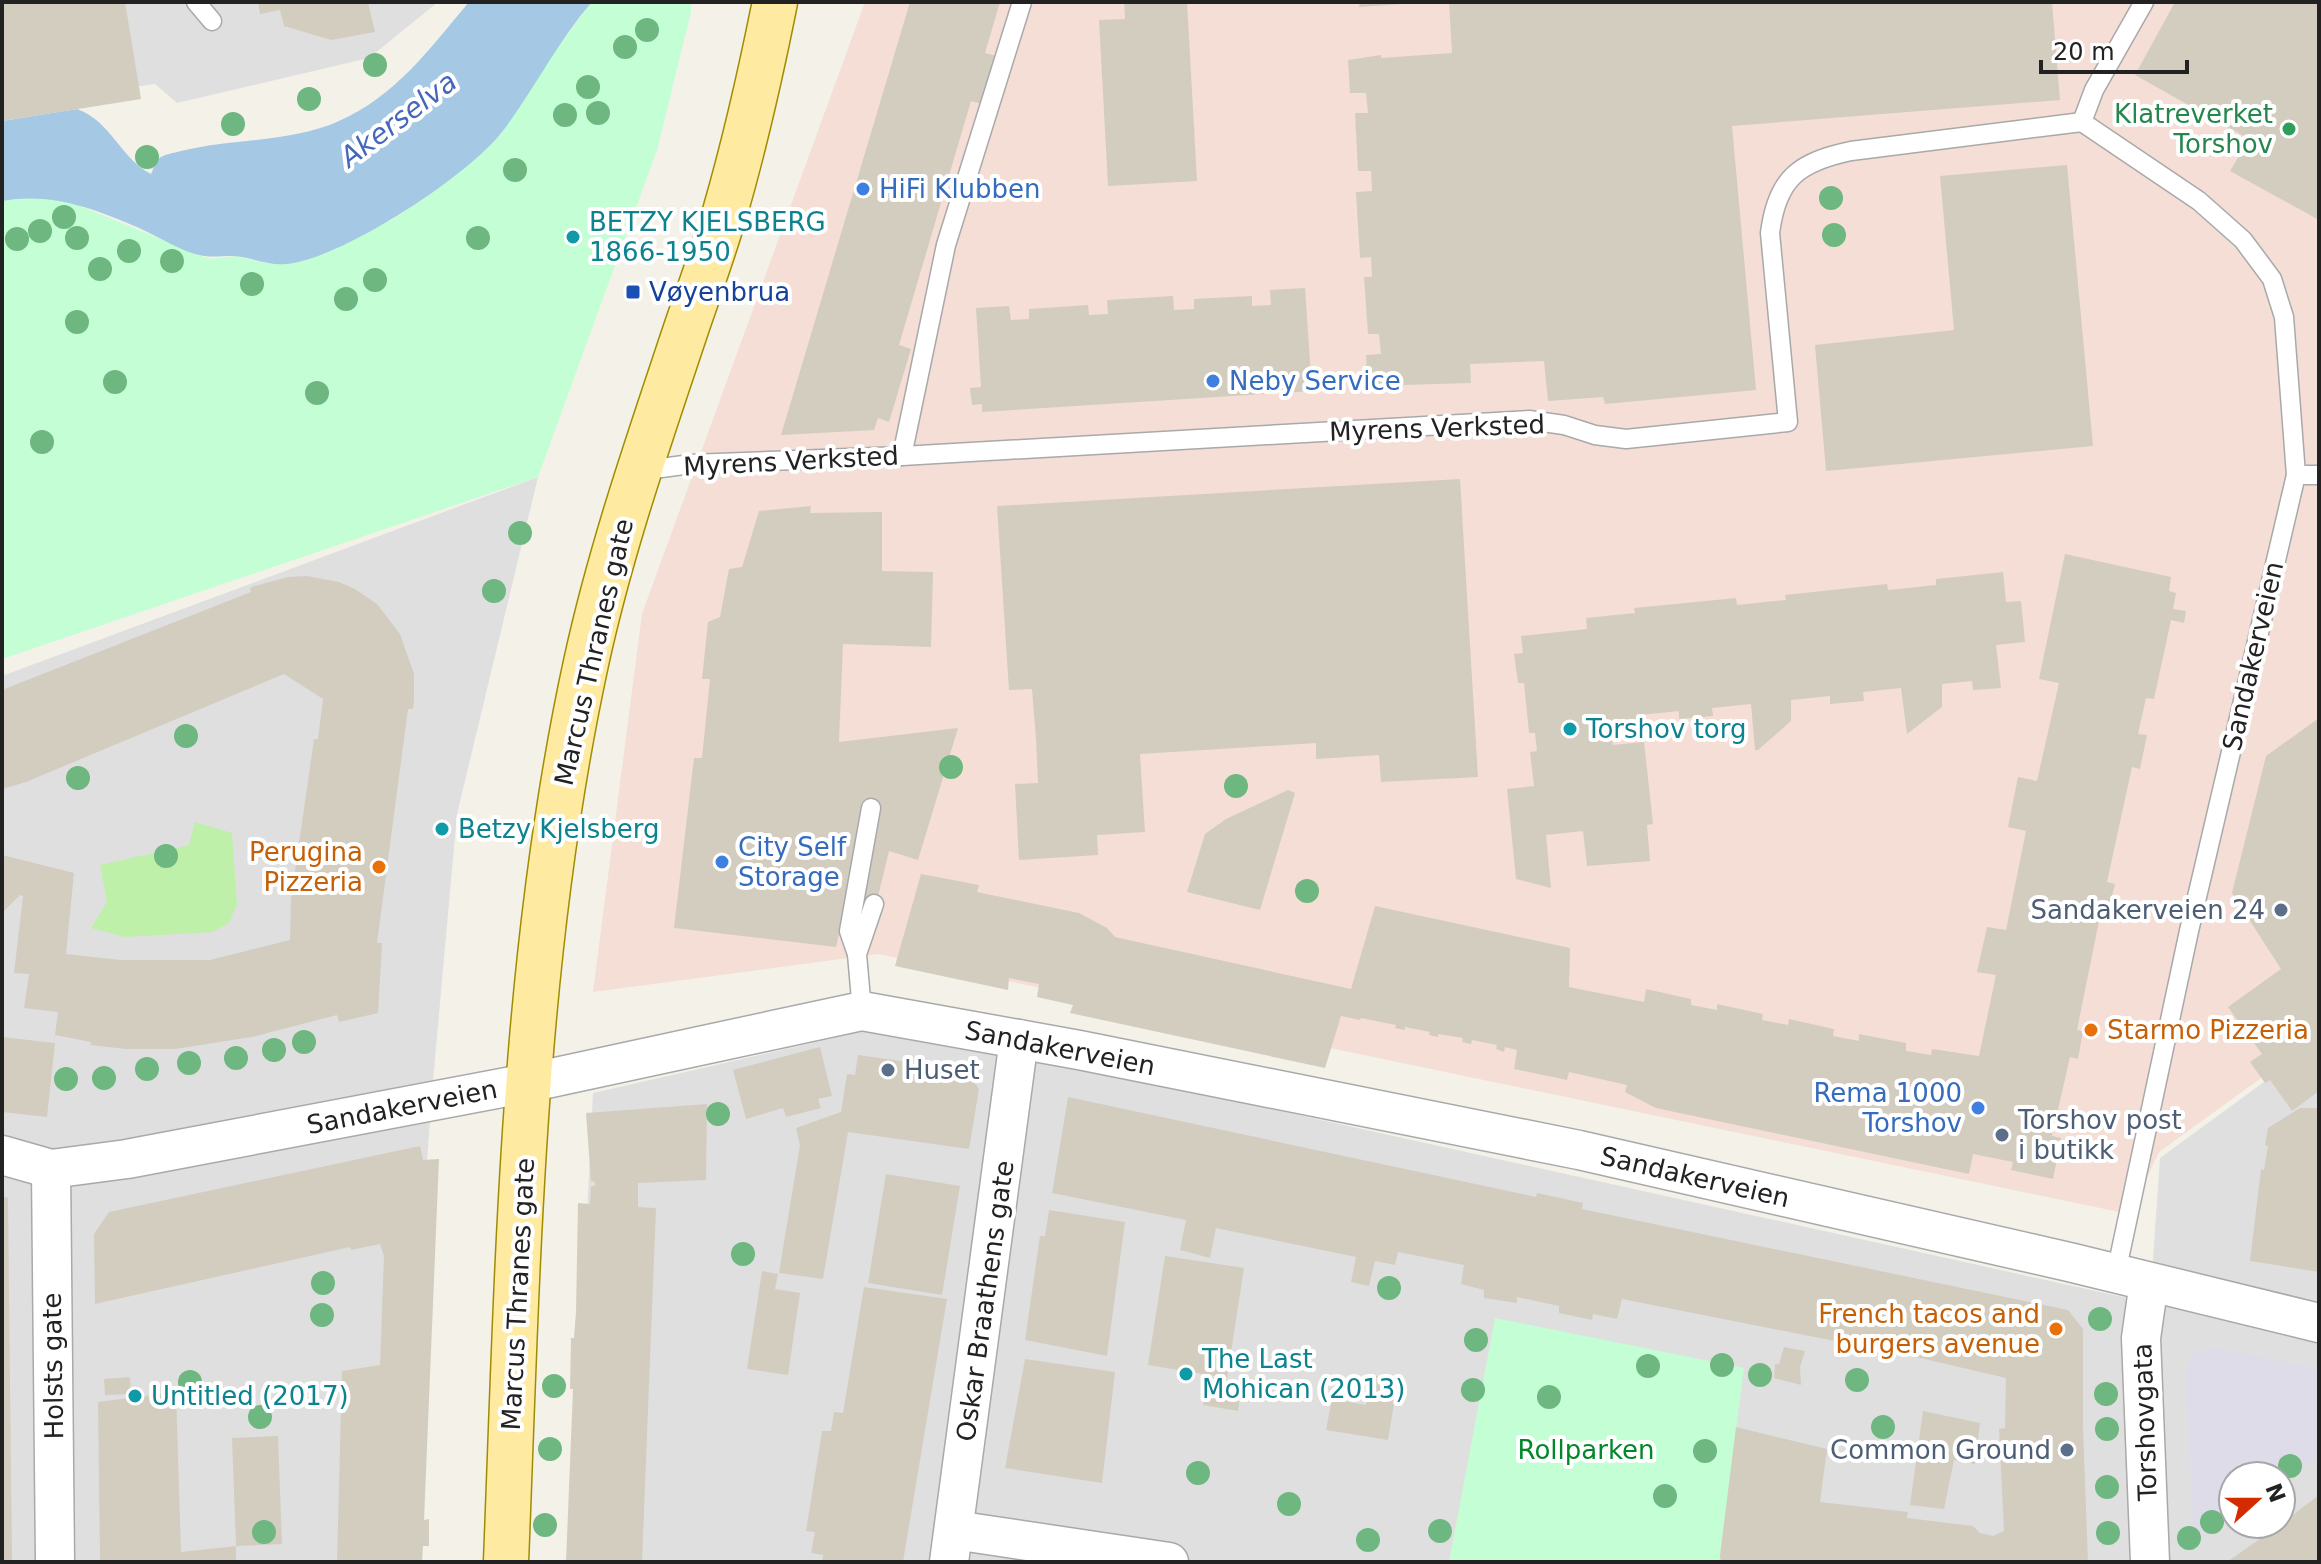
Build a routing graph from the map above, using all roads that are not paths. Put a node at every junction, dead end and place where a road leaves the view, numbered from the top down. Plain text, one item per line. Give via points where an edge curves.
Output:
1 (196, 2) edge
2 (775, 2) edge
3 (1022, 2) edge
4 (2144, 2) edge
5 (212, 21) dead end
6 (2082, 122) junction
7 (902, 456) junction
8 (639, 471) junction
9 (2296, 475) junction
10 (2319, 475) edge
11 (871, 808) dead end
12 (874, 904) dead end
13 (857, 954) junction
14 (862, 1011) junction
15 (1019, 1039) junction
16 (528, 1083) junction
17 (2, 1155) edge
18 (51, 1169) junction
19 (2132, 1278) junction
20 (2319, 1323) edge
21 (952, 1546) edge
22 (55, 1562) edge
23 (506, 1562) edge
24 (1169, 1562) edge
25 (2150, 1562) edge

1 - 5 lane
2 - 8 main road, Marcus Thranes gate via 725,213
3 - 7 lane via 946,245
4 - 6 lane via 2094,90
6 - 7 lane, Myrens Verksted via 1851,151 1798,170 1773,207 1770,233 1788,422 1626,439 1529,420
6 - 9 lane, Sandakerveien via 2199,201 2243,240 2272,279 2284,317
7 - 8 lane, Myrens Verksted via 691,464
8 - 16 main road, Marcus Thranes gate via 597,618 559,799
9 - 10 lane
9 - 19 lane, Sandakerveien via 2193,916
11 - 13 lane via 849,931
12 - 13 lane
13 - 14 lane
14 - 15 street, Sandakerveien
14 - 16 street, Sandakerveien
15 - 19 street, Sandakerveien via 1579,1150
15 - 21 street, Oskar Braathens gate
16 - 18 street, Sandakerveien
16 - 23 main road, Marcus Thranes gate
17 - 18 street, Sandakerveien
18 - 22 street, Holsts gate
19 - 20 street, Sandakerveien
19 - 25 street, Torshovgata via 2141,1338
21 - 24 street

